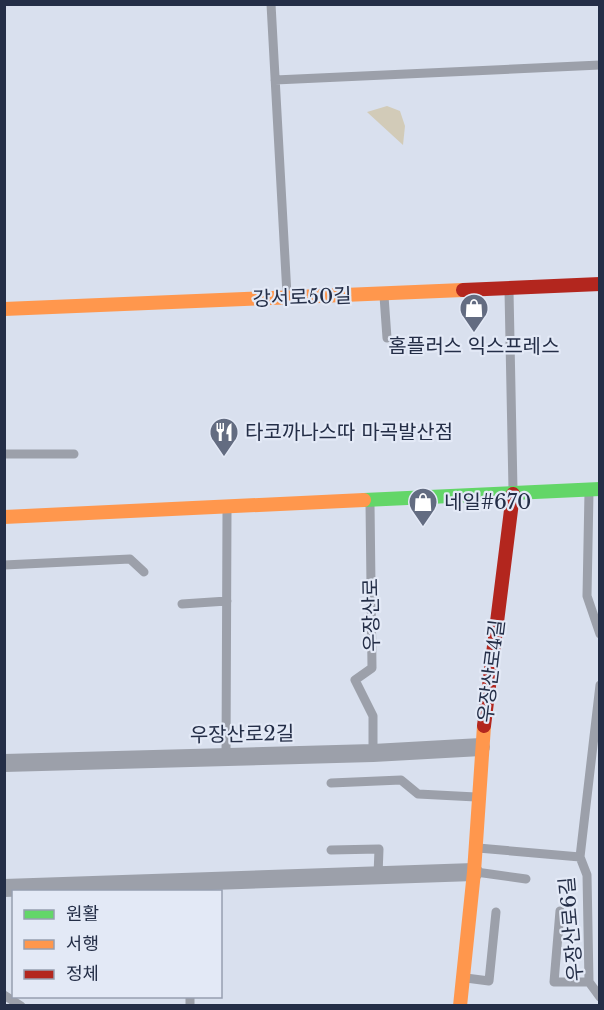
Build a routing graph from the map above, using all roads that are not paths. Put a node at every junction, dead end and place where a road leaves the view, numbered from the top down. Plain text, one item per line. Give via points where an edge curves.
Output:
1 (271, 4) edge
2 (600, 65) edge
3 (275, 80) junction
4 (600, 284) edge
5 (509, 288) junction
6 (384, 293) junction
7 (288, 297) junction
8 (4, 309) edge
9 (387, 338) dead end
10 (4, 454) edge
11 (74, 454) dead end
12 (594, 489) edge
13 (513, 494) junction
14 (370, 501) junction
15 (227, 508) junction
16 (4, 517) edge
17 (4, 565) edge
18 (144, 572) dead end
19 (227, 601) junction
20 (182, 604) dead end
21 (600, 634) edge
22 (600, 685) edge
23 (481, 747) junction
24 (373, 753) junction
25 (226, 757) junction
26 (4, 763) edge
27 (331, 783) dead end
28 (478, 798) junction
29 (475, 848) junction
30 (331, 850) dead end
31 (580, 857) junction
32 (474, 872) junction
33 (378, 875) junction
34 (526, 879) dead end
35 (193, 887) edge
36 (4, 888) edge
37 (560, 911) dead end
38 (496, 912) dead end
39 (463, 978) junction
40 (589, 982) junction
41 (4, 995) edge
42 (600, 997) edge
43 (21, 1005) edge
44 (460, 1005) edge

1 - 3 lane
2 - 3 lane
3 - 7 lane
4 - 5 street, 강서로50길
5 - 6 street, 강서로50길
5 - 13 lane
6 - 7 street, 강서로50길
6 - 9 lane
7 - 8 street, 강서로50길
10 - 11 lane
12 - 13 street
12 - 21 lane via 587,596
13 - 14 street
13 - 23 street, 우장산로4길
14 - 15 street
14 - 24 lane, 우장산로 via 372,668 355,680 373,716
15 - 16 street
15 - 19 lane
17 - 18 lane via 130,559
19 - 20 lane
19 - 25 lane
22 - 31 lane
23 - 24 street, 우장산로2길
23 - 28 street, 우장산로4길
24 - 25 street, 우장산로2길
25 - 26 street, 우장산로2길
27 - 28 lane via 401,780 418,794
28 - 29 street, 우장산로4길
29 - 31 lane
29 - 32 street, 우장산로4길
30 - 33 lane via 379,849
31 - 40 lane, 우장산로6길 via 587,875
32 - 33 street
32 - 34 lane
32 - 39 street, 우장산로4길
33 - 35 street
35 - 36 street
37 - 40 lane via 554,982
38 - 39 lane via 489,981
39 - 44 street, 우장산로4길
40 - 42 lane, 우장산로6길
41 - 43 lane

